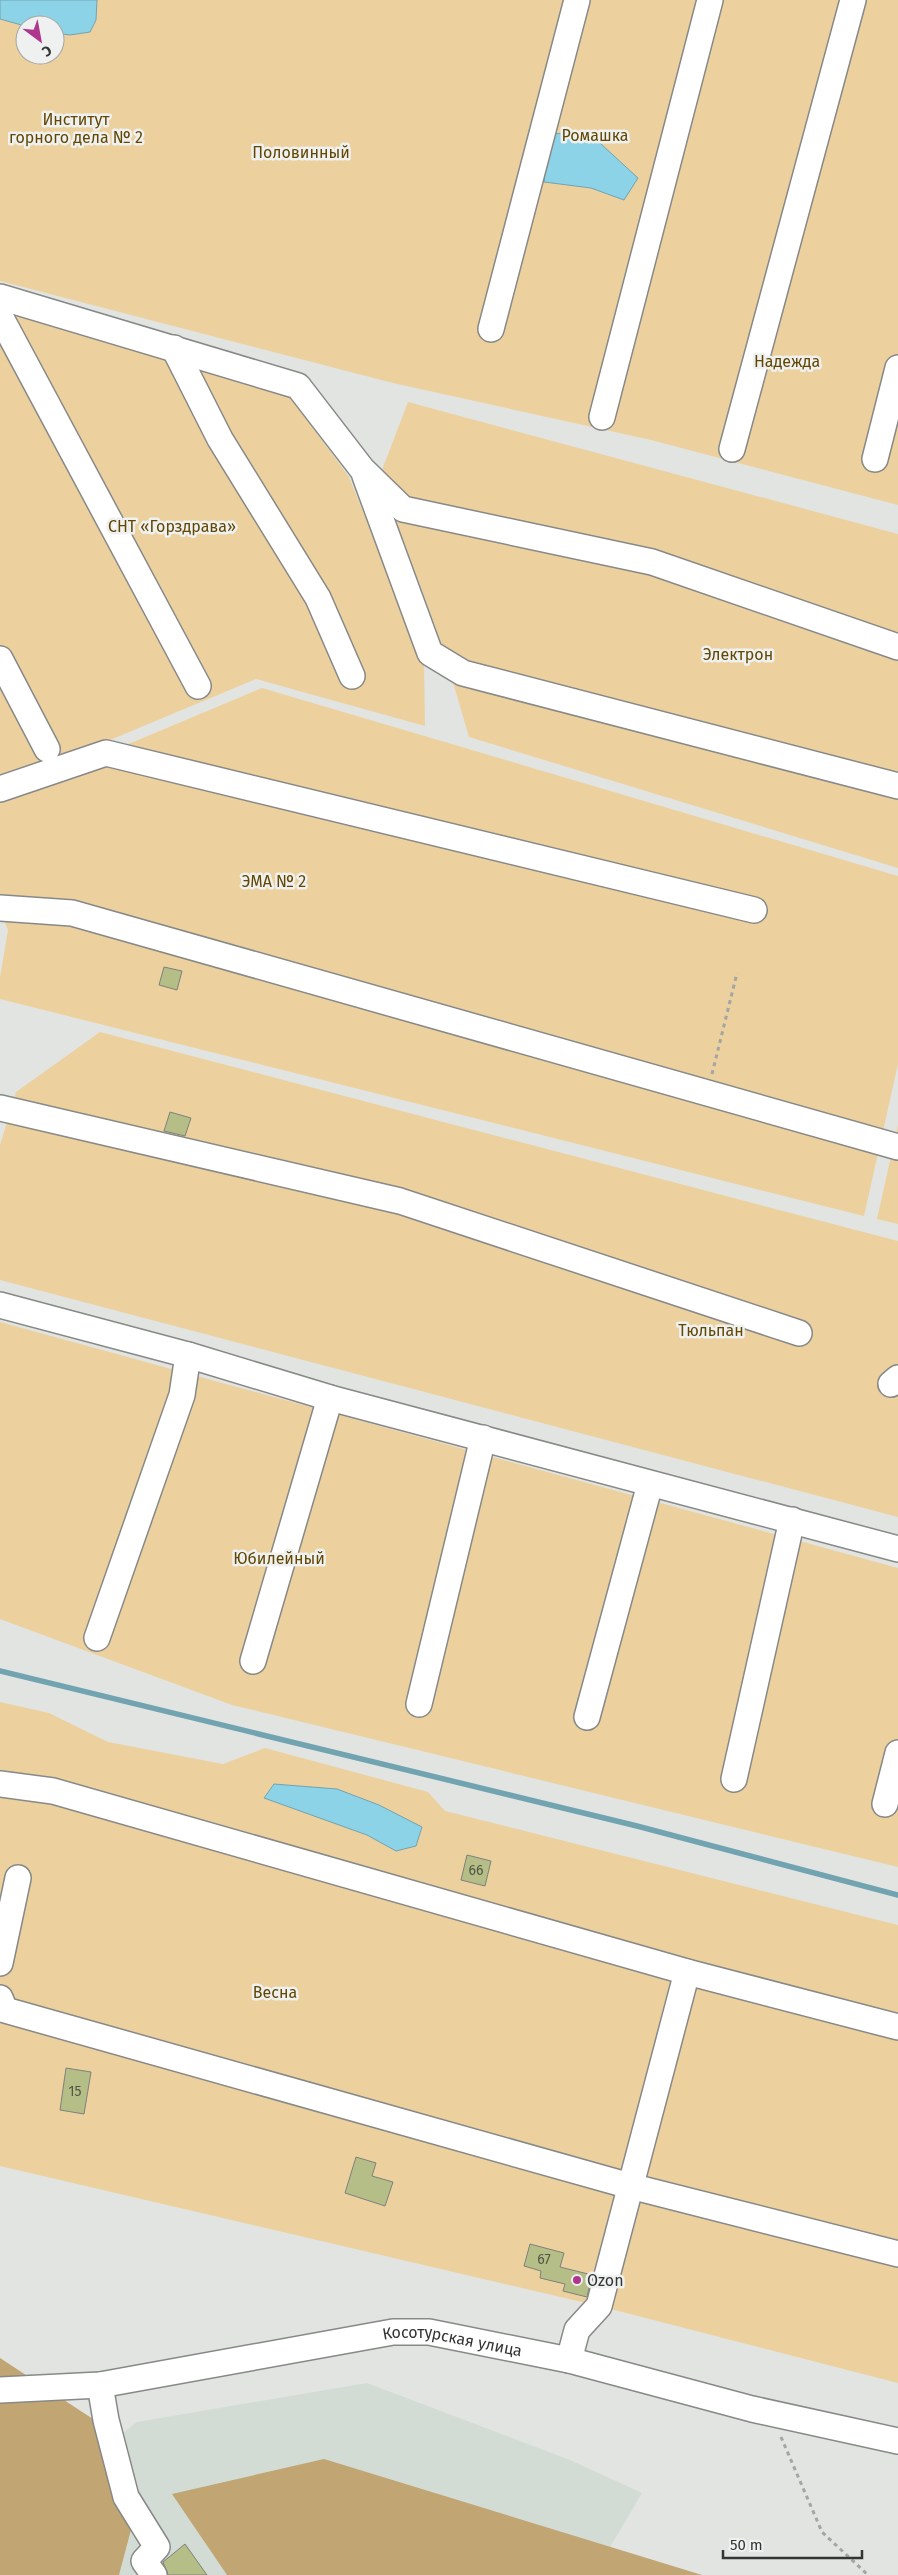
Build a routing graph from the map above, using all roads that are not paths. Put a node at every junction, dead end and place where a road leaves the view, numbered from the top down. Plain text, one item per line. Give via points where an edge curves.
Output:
1 (576, 0) edge
2 (710, 0) edge
3 (853, 0) edge
4 (0, 297) edge
5 (0, 316) edge
6 (491, 329) dead end
7 (174, 348) junction
8 (898, 368) edge
9 (602, 417) dead end
10 (732, 449) dead end
11 (875, 459) dead end
12 (362, 469) junction
13 (898, 647) edge
14 (0, 659) edge
15 (352, 676) dead end
16 (198, 686) dead end
17 (47, 749) dead end
18 (898, 786) edge
19 (0, 790) edge
20 (0, 908) edge
21 (754, 910) dead end
22 (0, 1108) edge
23 (898, 1147) edge
24 (0, 1305) edge
25 (799, 1334) dead end
26 (188, 1355) junction
27 (330, 1398) junction
28 (483, 1438) junction
29 (650, 1484) junction
30 (792, 1520) junction
31 (898, 1549) edge
32 (97, 1638) dead end
33 (253, 1662) dead end
34 (420, 1704) dead end
35 (587, 1717) dead end
36 (898, 1753) edge
37 (734, 1779) dead end
38 (0, 1784) edge
39 (884, 1804) dead end
40 (18, 1878) dead end
41 (0, 1963) edge
42 (687, 1972) junction
43 (0, 1998) edge
44 (898, 2027) edge
45 (630, 2186) junction
46 (898, 2254) edge
47 (569, 2360) junction
48 (100, 2385) junction
49 (0, 2390) edge
50 (898, 2441) edge
51 (144, 2570) edge

1 - 6 street
2 - 9 street
3 - 10 street
4 - 7 street
5 - 16 street
7 - 12 street via 298,386
7 - 15 street via 220,439 318,598
8 - 11 street
12 - 13 street via 403,509 652,562
12 - 18 street via 430,653 463,673
14 - 17 street
19 - 21 street via 106,753
20 - 23 street via 72,914
22 - 25 street via 400,1201
24 - 26 street
26 - 27 street
26 - 32 street via 182,1395
27 - 28 street
27 - 33 street
28 - 29 street
28 - 34 street
29 - 30 street
29 - 35 street
30 - 31 street
30 - 37 street
36 - 39 street
38 - 42 street via 53,1791
40 - 41 street
42 - 44 street
42 - 45 street
43 - 45 street via 5,2010
45 - 46 street
45 - 47 street via 599,2306 577,2330
47 - 48 street, Косотурская улица via 429,2332 392,2332
47 - 50 street, Косотурская улица via 771,2413
48 - 49 street, Косотурская улица
48 - 51 street via 126,2497 157,2547

